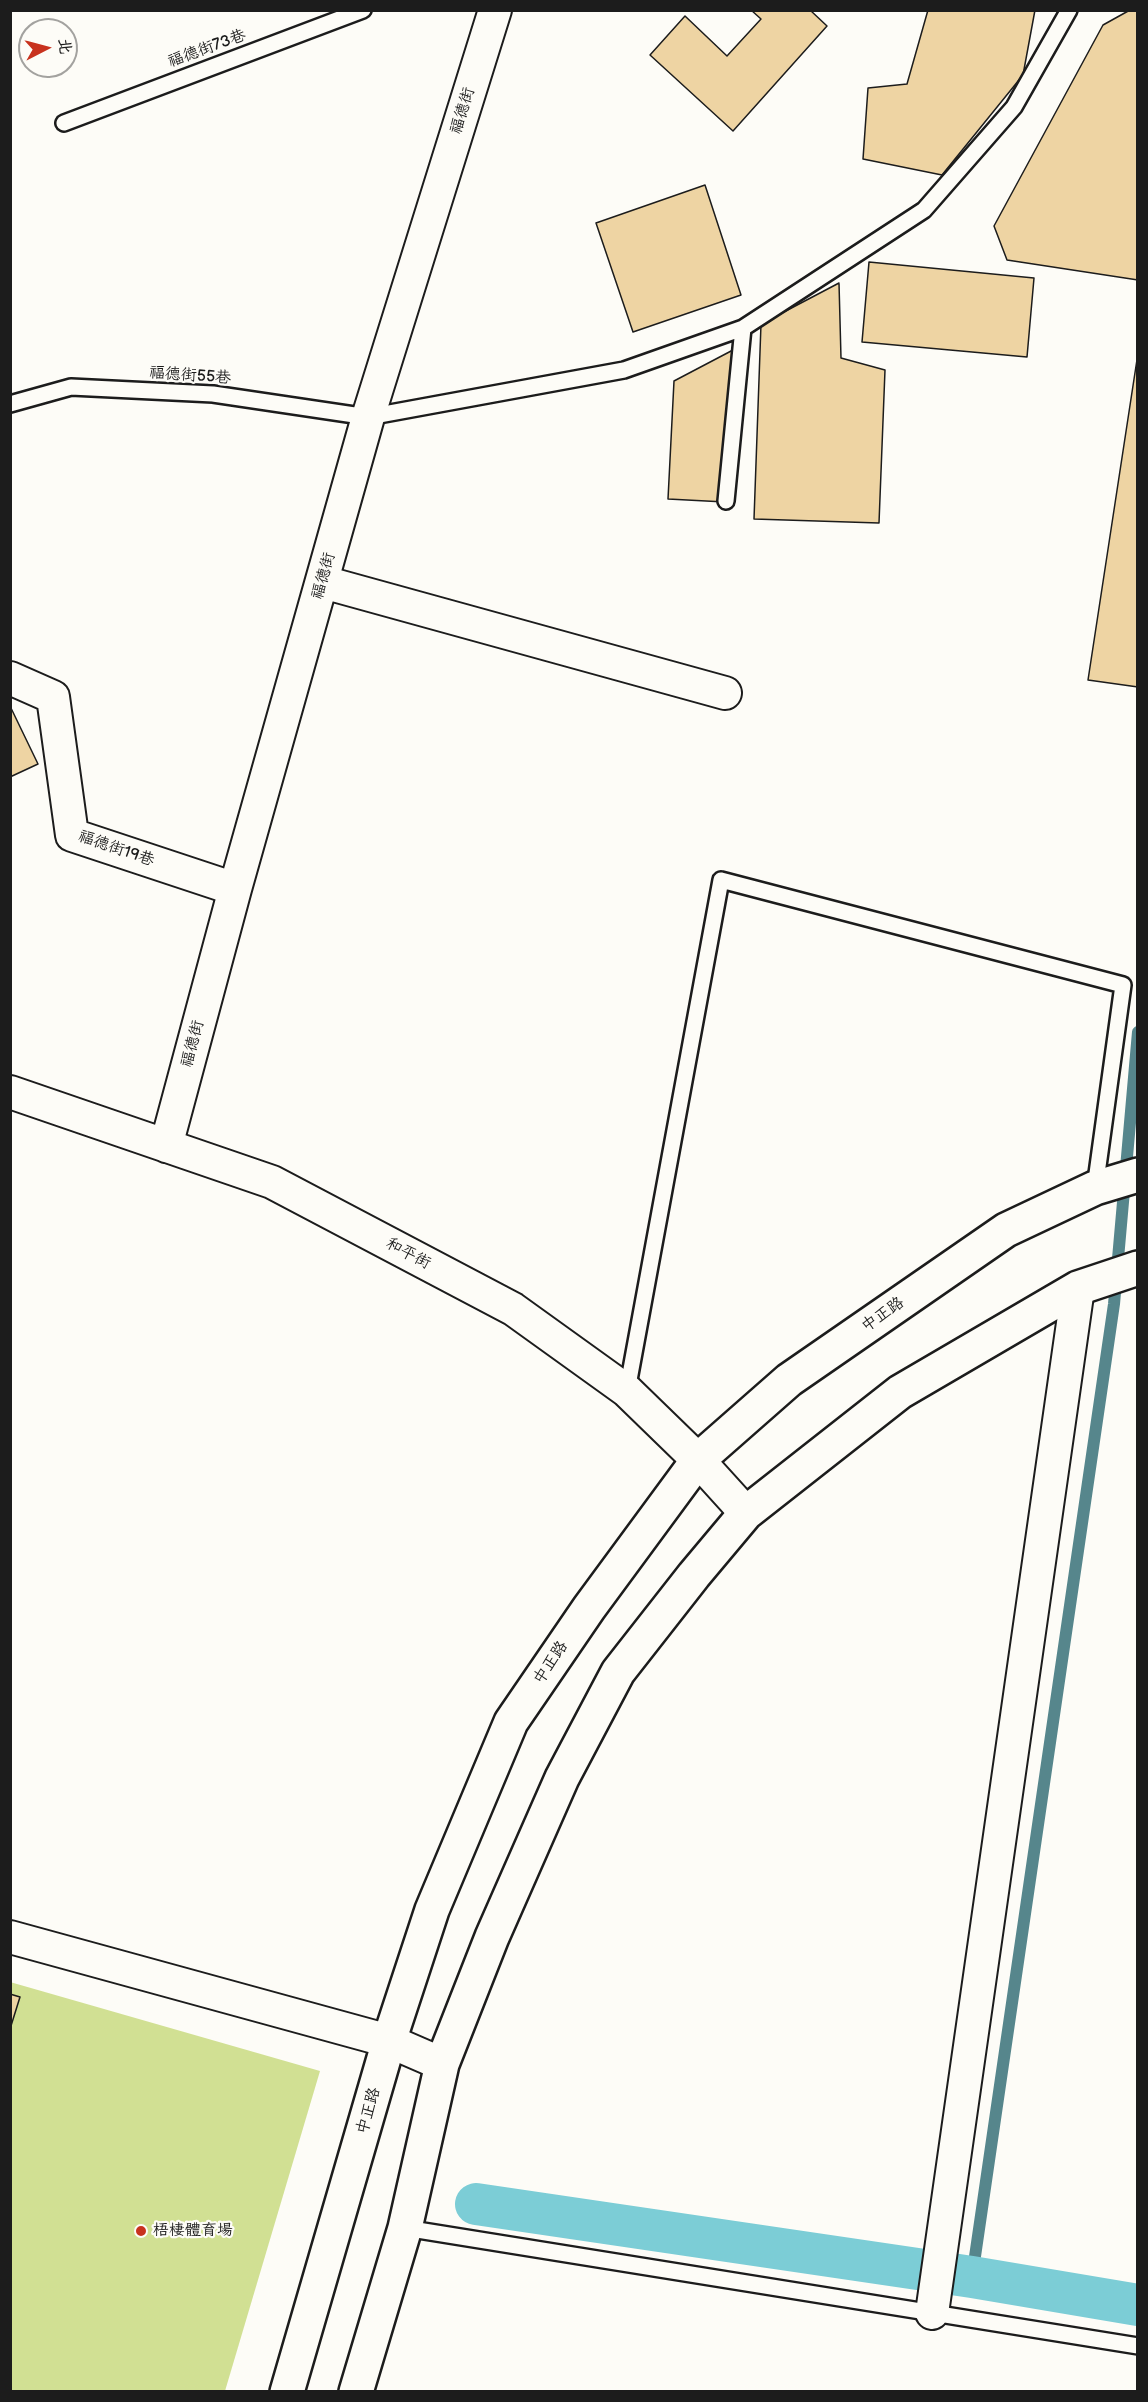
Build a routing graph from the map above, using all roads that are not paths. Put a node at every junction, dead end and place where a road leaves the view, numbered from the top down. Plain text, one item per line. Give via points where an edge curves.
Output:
1 (363, 10) edge
2 (495, 10) edge
3 (1069, 10) edge
4 (64, 123) dead end
5 (743, 328) junction
6 (10, 404) edge
7 (368, 417) junction
8 (726, 501) dead end
9 (322, 582) junction
10 (10, 678) edge
11 (725, 693) dead end
12 (235, 889) junction
13 (10, 1092) edge
14 (166, 1146) junction
15 (1137, 1175) edge
16 (1095, 1188) junction
17 (1137, 1268) edge
18 (1078, 1288) junction
19 (627, 1391) junction
20 (698, 1460) junction
21 (746, 1513) junction
22 (10, 1937) edge
23 (389, 2041) junction
24 (442, 2064) junction
25 (405, 2228) junction
26 (932, 2313) junction
27 (1137, 2346) edge
28 (287, 2391) edge
29 (356, 2391) edge

1 - 4 lane, 福德街73巷
2 - 7 street, 福德街
3 - 5 lane, 福德街55巷 via 1014,107 924,210
5 - 7 lane, 福德街55巷 via 624,370
5 - 8 lane
6 - 7 lane, 福德街55巷 via 71,387 213,394
7 - 9 street, 福德街
9 - 11 street
9 - 12 street, 福德街
10 - 12 street, 福德街19巷 via 53,696 72,835
12 - 14 street, 福德街
13 - 14 street, 和平街
14 - 19 street, 和平街 via 272,1182 513,1309
15 - 16 street, 中正路
16 - 19 lane via 1123,985 721,880
16 - 20 street, 中正路 via 1006,1230 789,1380
17 - 18 street
18 - 21 street via 900,1392
18 - 26 street
19 - 20 street, 和平街
20 - 21 street, 和平街
20 - 23 street, 中正路 via 511,1722 432,1910
21 - 24 street via 618,1672 562,1778 492,1937
22 - 23 street
23 - 24 street
23 - 28 street, 中正路
24 - 25 street
25 - 26 lane
25 - 29 street
26 - 27 lane

